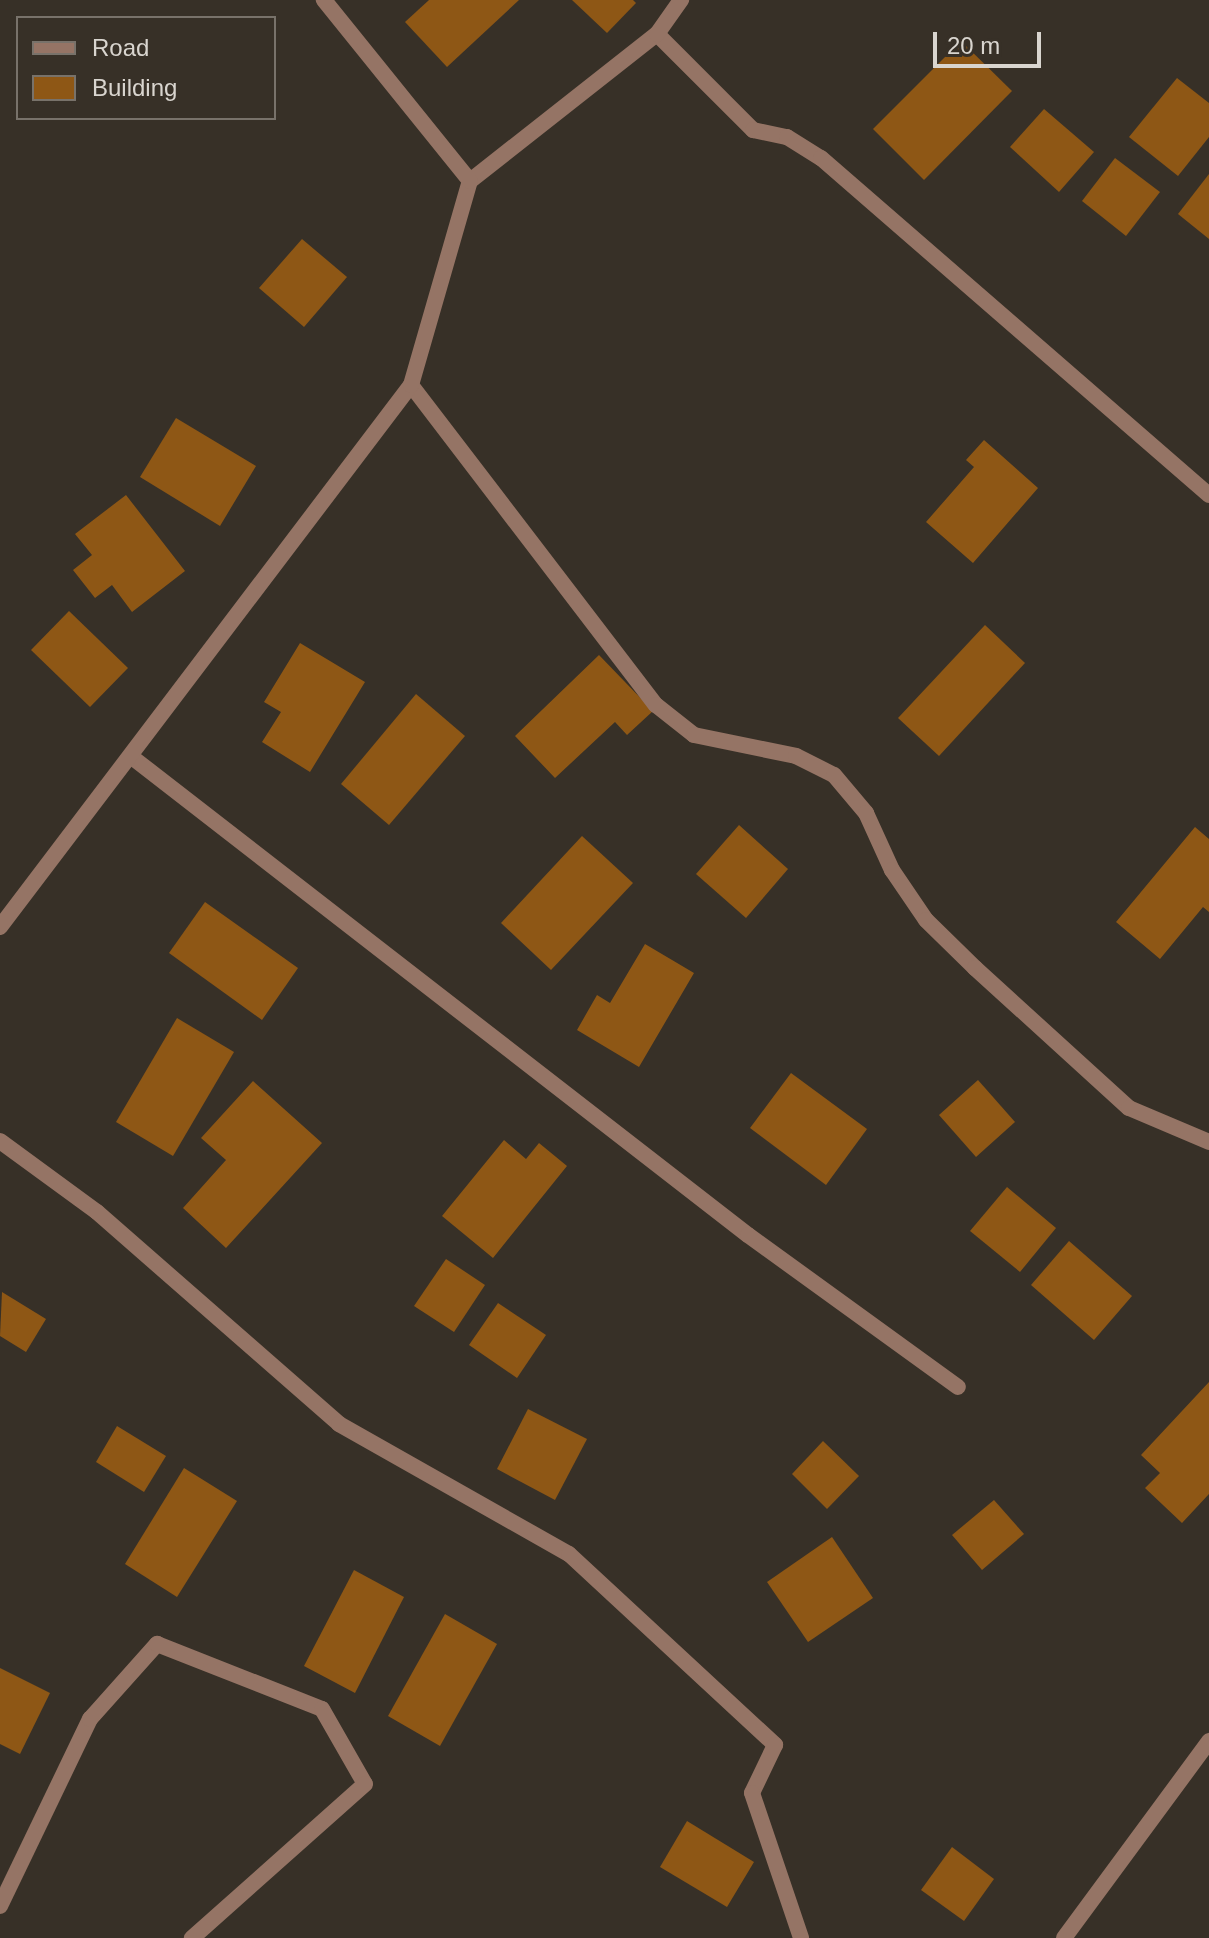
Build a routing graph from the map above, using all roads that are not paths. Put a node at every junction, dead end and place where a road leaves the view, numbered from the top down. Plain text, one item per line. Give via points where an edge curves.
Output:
1 (324, 0) edge
2 (681, 0) edge
3 (657, 34) junction
4 (470, 181) junction
5 (411, 385) junction
6 (1209, 495) edge
7 (133, 758) junction
8 (0, 927) edge
9 (0, 1141) edge
10 (1209, 1142) edge
11 (958, 1387) dead end
12 (1209, 1741) edge
13 (0, 1906) edge
14 (192, 1938) edge
15 (801, 1938) edge
16 (1064, 1938) edge

1 - 4 street
2 - 3 street
3 - 4 street
3 - 6 street via 753,130 787,137 821,158
4 - 5 street
5 - 7 street via 383,428 351,457 307,514
5 - 10 street via 656,705 694,735 796,756 834,775 866,813 892,870 926,920 975,968 1129,1108
7 - 8 street
7 - 11 street via 748,1235
9 - 15 street via 97,1212 339,1424 569,1554 775,1745 752,1793
12 - 16 street
13 - 14 street via 90,1719 157,1644 322,1709 365,1784

